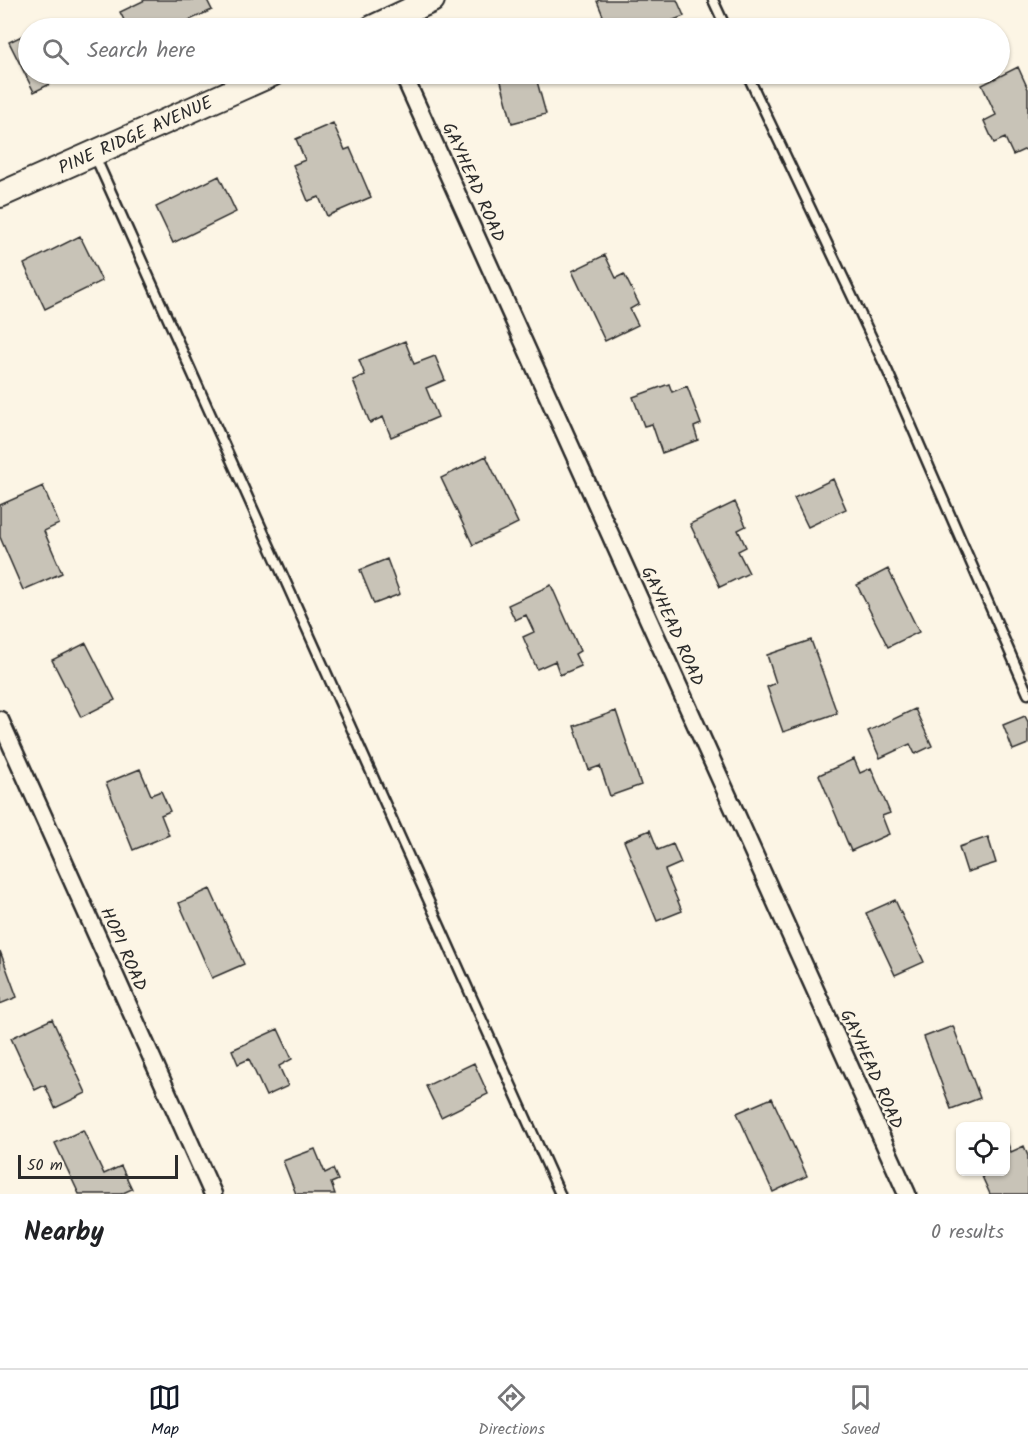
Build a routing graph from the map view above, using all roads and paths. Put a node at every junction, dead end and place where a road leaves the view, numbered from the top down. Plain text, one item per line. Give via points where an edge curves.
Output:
1 (432, 0) edge
2 (713, 0) edge
3 (397, 18) edge
4 (721, 18) edge
5 (249, 84) edge
6 (408, 84) edge
7 (752, 84) edge
8 (94, 153) junction
9 (0, 195) edge
10 (1028, 694) edge
11 (0, 720) edge
12 (213, 1194) edge
13 (560, 1194) edge
14 (907, 1194) edge

1 - 3 street
2 - 4 lane
5 - 8 street, PINE RIDGE AVENUE
6 - 14 street, GAYHEAD ROAD
7 - 10 lane via 888,372
8 - 9 street, PINE RIDGE AVENUE
8 - 13 lane
11 - 12 street, HOPI ROAD

